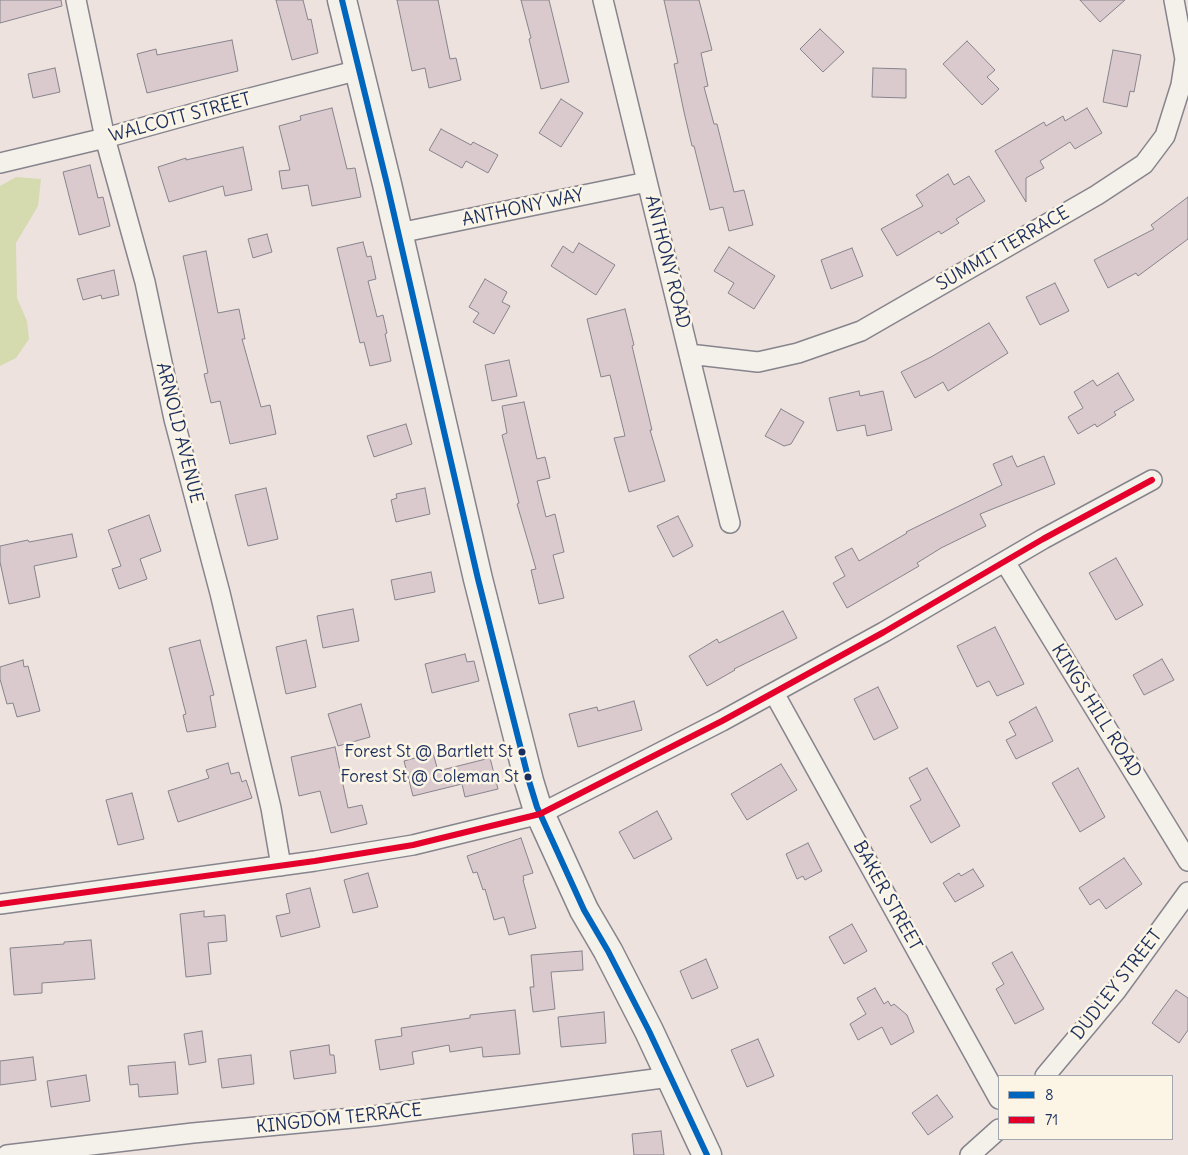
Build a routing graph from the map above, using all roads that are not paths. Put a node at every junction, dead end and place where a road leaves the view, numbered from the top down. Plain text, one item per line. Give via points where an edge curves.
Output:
1 (76, 0) edge
2 (342, 0) edge
3 (603, 0) edge
4 (1174, 0) edge
5 (359, 70) junction
6 (105, 138) junction
7 (0, 163) edge
8 (647, 182) junction
9 (398, 233) junction
10 (690, 354) junction
11 (1152, 480) dead end
12 (730, 523) dead end
13 (1005, 562) junction
14 (774, 692) junction
15 (540, 814) junction
16 (1188, 861) edge
17 (281, 866) junction
18 (1188, 892) edge
19 (0, 904) edge
20 (1046, 1075) edge
21 (670, 1077) junction
22 (998, 1097) edge
23 (998, 1129) edge
24 (7, 1155) edge
25 (707, 1155) edge
26 (970, 1155) edge

1 - 6 street, ARNOLD AVENUE
2 - 5 street
3 - 8 street, ANTHONY ROAD
4 - 10 street, SUMMIT TERRACE via 1185,59 1181,85 1164,136 1144,164 1097,196 861,330 798,353 758,362
5 - 6 street, WALCOTT STREET
5 - 9 street
6 - 7 street, WALCOTT STREET
6 - 17 street, ARNOLD AVENUE via 145,282 174,419 220,593 271,808
8 - 9 street, ANTHONY WAY
8 - 10 street, ANTHONY ROAD
9 - 15 street via 478,579 528,781
10 - 12 street, ANTHONY ROAD
11 - 13 street
13 - 14 street
13 - 16 street, KINGS HILL ROAD
14 - 15 street via 722,722
14 - 22 street, BAKER STREET
15 - 17 street via 413,845
15 - 21 street via 584,910 630,991
17 - 19 street
18 - 20 street, DUDLEY STREET via 1116,990
21 - 24 street, KINGDOM TERRACE via 374,1116
21 - 25 street
23 - 26 street

